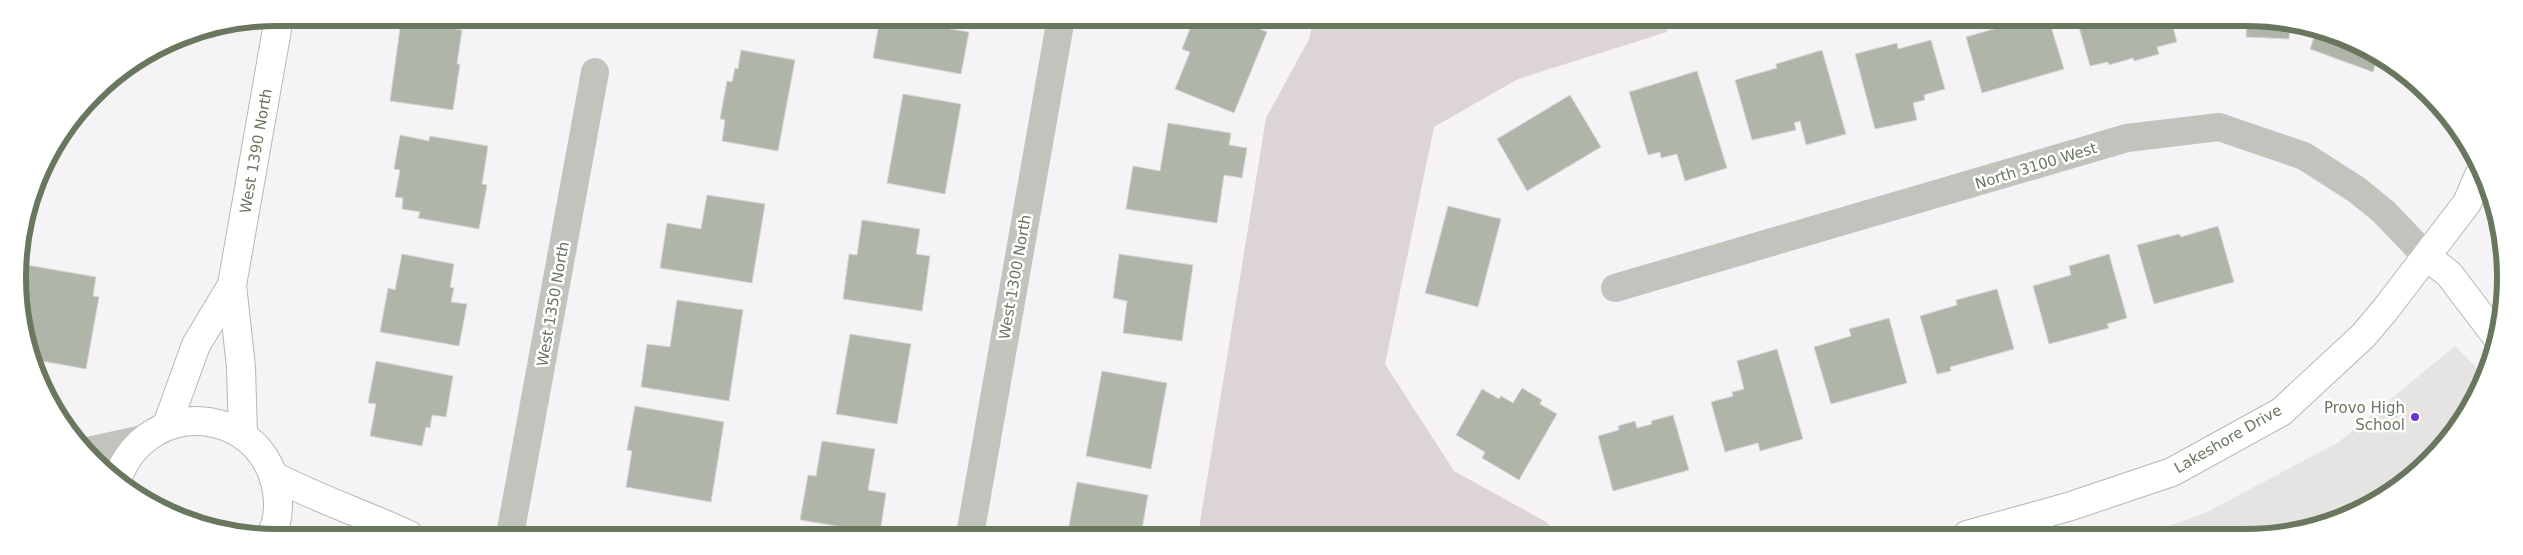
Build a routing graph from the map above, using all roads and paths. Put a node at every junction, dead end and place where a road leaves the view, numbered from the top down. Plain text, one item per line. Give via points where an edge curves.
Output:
1 (278, 26) edge
2 (1060, 26) edge
3 (595, 72) dead end
4 (2478, 181) edge
5 (2427, 257) junction
6 (232, 285) junction
7 (1615, 288) dead end
8 (2491, 330) edge
9 (167, 425) junction
10 (243, 435) junction
11 (142, 439) junction
12 (95, 449) edge
13 (120, 473) edge
14 (274, 476) junction
15 (274, 529) edge
16 (396, 529) edge
17 (511, 529) edge
18 (971, 529) edge
19 (1989, 529) edge

1 - 6 street, West 1390 North
2 - 18 street, West 1300 North
3 - 17 street, West 1350 North
4 - 5 street, Lakeshore Drive via 2467,204
5 - 7 street, North 3100 West via 2384,212 2357,190 2304,156 2219,127 2127,138
5 - 8 street via 2449,274
5 - 19 street, Lakeshore Drive via 2363,336 2281,412 2172,472 2068,507
6 - 9 street, West 1390 North via 196,345
6 - 10 street, West 1390 North via 241,367
9 - 10 street via 193,420 218,423
9 - 11 street
10 - 14 street via 262,453
11 - 12 street
11 - 13 street
14 - 15 street via 279,502
14 - 16 street via 313,496

